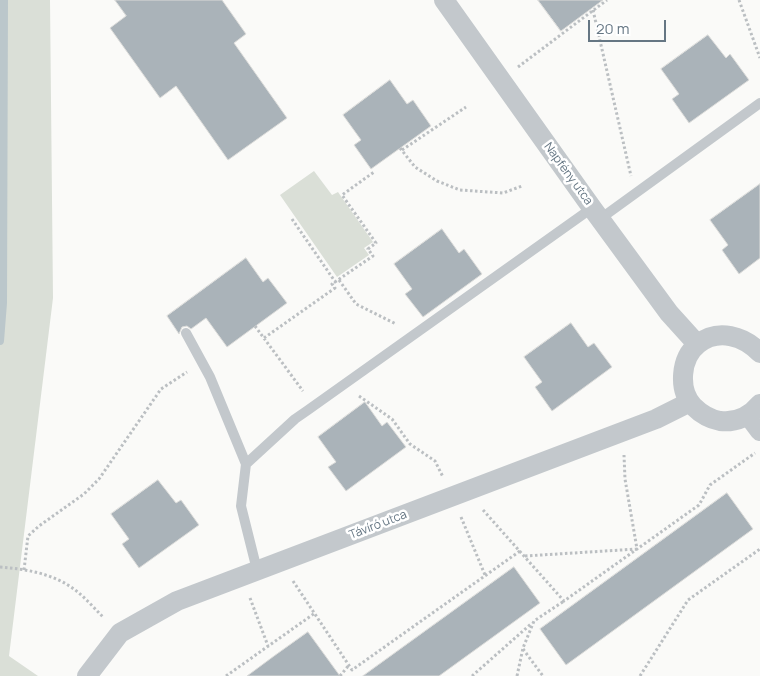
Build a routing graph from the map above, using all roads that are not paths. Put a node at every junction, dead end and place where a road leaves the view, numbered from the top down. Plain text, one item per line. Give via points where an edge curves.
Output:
1 (444, 0) edge
2 (760, 103) edge
3 (596, 214) junction
4 (186, 332) dead end
5 (697, 344) junction
6 (758, 345) edge
7 (690, 402) junction
8 (754, 409) edge
9 (760, 431) edge
10 (246, 464) junction
11 (249, 573) junction
12 (87, 676) edge

1 - 3 street, Napfény utca
2 - 3 lane via 635,194
3 - 5 street, Napfény utca
3 - 10 lane via 314,406
4 - 10 lane via 210,377
5 - 6 street via 731,335
5 - 7 street via 687,358 683,373 684,388
7 - 8 street via 699,412 717,420 735,420
7 - 11 street, Távíró utca via 656,419
8 - 9 street
10 - 11 lane via 242,506
11 - 12 street, Távíró utca via 177,601 120,632

